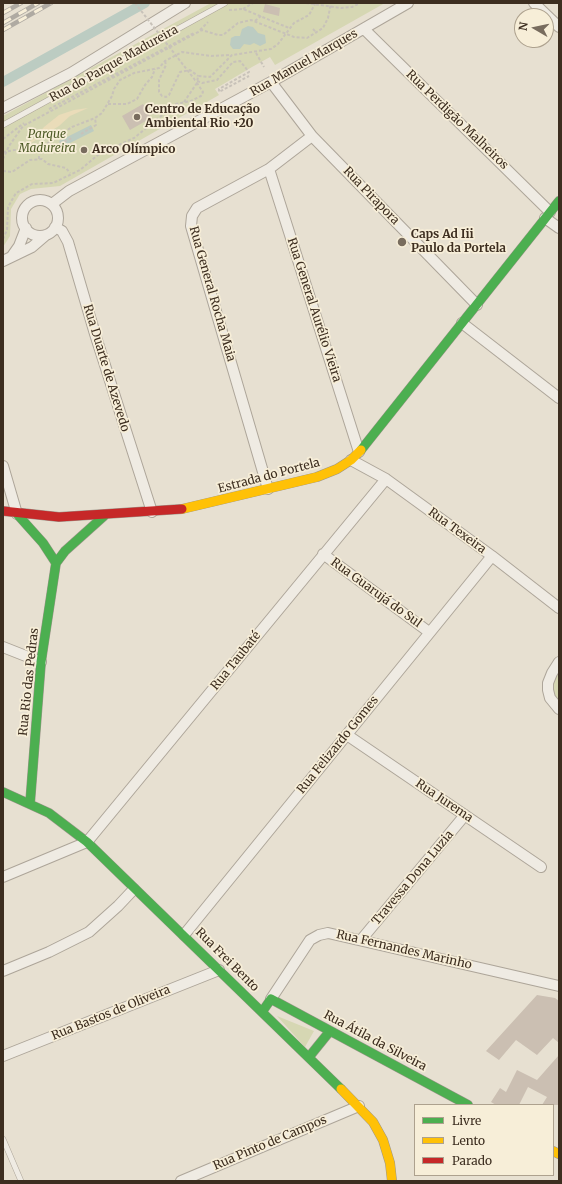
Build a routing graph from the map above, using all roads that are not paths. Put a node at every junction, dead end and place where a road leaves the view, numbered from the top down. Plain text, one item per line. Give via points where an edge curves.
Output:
1 (185, 3) edge
2 (225, 3) edge
3 (408, 3) edge
4 (534, 3) edge
5 (559, 27) edge
6 (364, 29) junction
7 (271, 82) junction
8 (3, 108) edge
9 (3, 125) edge
10 (312, 136) junction
11 (268, 169) junction
12 (559, 202) edge
13 (52, 204) junction
14 (548, 215) junction
15 (55, 227) junction
16 (26, 228) junction
17 (559, 228) edge
18 (46, 235) junction
19 (7, 258) edge
20 (477, 305) junction
21 (462, 323) junction
22 (559, 398) edge
23 (359, 452) junction
24 (351, 460) junction
25 (3, 466) edge
26 (386, 479) junction
27 (268, 489) junction
28 (3, 511) edge
29 (152, 512) junction
30 (17, 514) junction
31 (104, 516) junction
32 (323, 554) junction
33 (492, 556) junction
34 (56, 563) junction
35 (559, 608) edge
36 (429, 632) junction
37 (3, 646) edge
38 (41, 662) junction
39 (559, 662) edge
40 (559, 709) edge
41 (347, 735) junction
42 (3, 792) edge
43 (30, 804) junction
44 (465, 815) junction
45 (87, 842) junction
46 (541, 867) dead end
47 (3, 877) edge
48 (134, 889) junction
49 (184, 935) junction
50 (361, 940) junction
51 (219, 970) junction
52 (3, 971) edge
53 (559, 986) edge
54 (271, 998) junction
55 (262, 1012) junction
56 (330, 1031) junction
57 (3, 1056) edge
58 (309, 1057) junction
59 (466, 1104) edge
60 (359, 1106) junction
61 (3, 1139) edge
62 (20, 1181) edge
63 (181, 1181) edge
64 (392, 1181) edge

1 - 8 street via 71,72
2 - 9 lane, Rua do Parque Madureira
3 - 6 street, Rua Manuel Marques
4 - 5 street
6 - 7 street, Rua Manuel Marques
6 - 14 street, Rua Perdigão Malheiros
7 - 10 street, Rua Pirapora
7 - 13 street, Rua Manuel Marques via 69,191
10 - 11 street, Rua General Rocha Maia
10 - 20 street, Rua Pirapora
11 - 23 street, Rua General Aurélio Vieira
11 - 27 street, Rua General Rocha Maia via 197,208 192,216 191,226
12 - 14 street, Estrada do Portela
13 - 15 street via 57,212
13 - 16 street via 41,200 30,203 22,217
14 - 17 street, Rua Perdigão Malheiros
14 - 20 street, Estrada do Portela
15 - 18 street
15 - 29 street, Rua Duarte de Azevedo via 62,231 68,242 97,342
16 - 18 street via 35,235
16 - 19 street via 19,246
18 - 19 street via 32,247
20 - 21 street, Estrada do Portela
21 - 22 street
21 - 23 street, Estrada do Portela
23 - 24 street, Estrada do Portela
24 - 26 street, Rua Texeira
24 - 27 street, Estrada do Portela via 317,477
25 - 30 street
26 - 32 street, Rua Taubaté
26 - 33 street, Rua Texeira
27 - 29 street, Estrada do Portela via 187,509
28 - 30 street, Estrada do Portela
29 - 31 street, Estrada do Portela
30 - 31 street, Estrada do Portela via 59,517
30 - 34 street
31 - 34 street via 65,551
32 - 36 street, Rua Guarujá do Sul
32 - 45 street, Rua Taubaté
33 - 35 street, Rua Texeira
33 - 36 street, Rua Felizardo Gomes
34 - 38 street, Rua Rio das Pedras
36 - 41 street, Rua Felizardo Gomes
37 - 38 street
38 - 43 street, Rua Rio das Pedras
39 - 40 street via 548,683 550,698
41 - 44 street, Rua Jurema
41 - 49 street, Rua Felizardo Gomes
42 - 43 street, Rua Frei Bento
43 - 45 street, Rua Frei Bento via 62,822
44 - 46 street, Rua Jurema
44 - 50 street, Travessa Dona Luzia
45 - 47 street
45 - 48 street, Rua Frei Bento
48 - 49 street, Rua Frei Bento
48 - 52 street via 89,932
49 - 51 street, Rua Frei Bento
50 - 53 street, Rua Fernandes Marinho
50 - 54 street, Rua Fernandes Marinho via 328,933 314,937
51 - 55 street, Rua Frei Bento
51 - 57 street, Rua Bastos de Oliveira
54 - 55 street, Rua Fernandes Marinho
54 - 56 street, Rua Átila da Silveira
55 - 58 street, Rua Frei Bento
56 - 58 street
56 - 59 street, Rua Átila da Silveira
58 - 60 street, Rua Frei Bento
60 - 63 street, Rua Pinto de Campos
60 - 64 street, Rua Frei Bento via 373,1122 383,1140
61 - 62 lane

